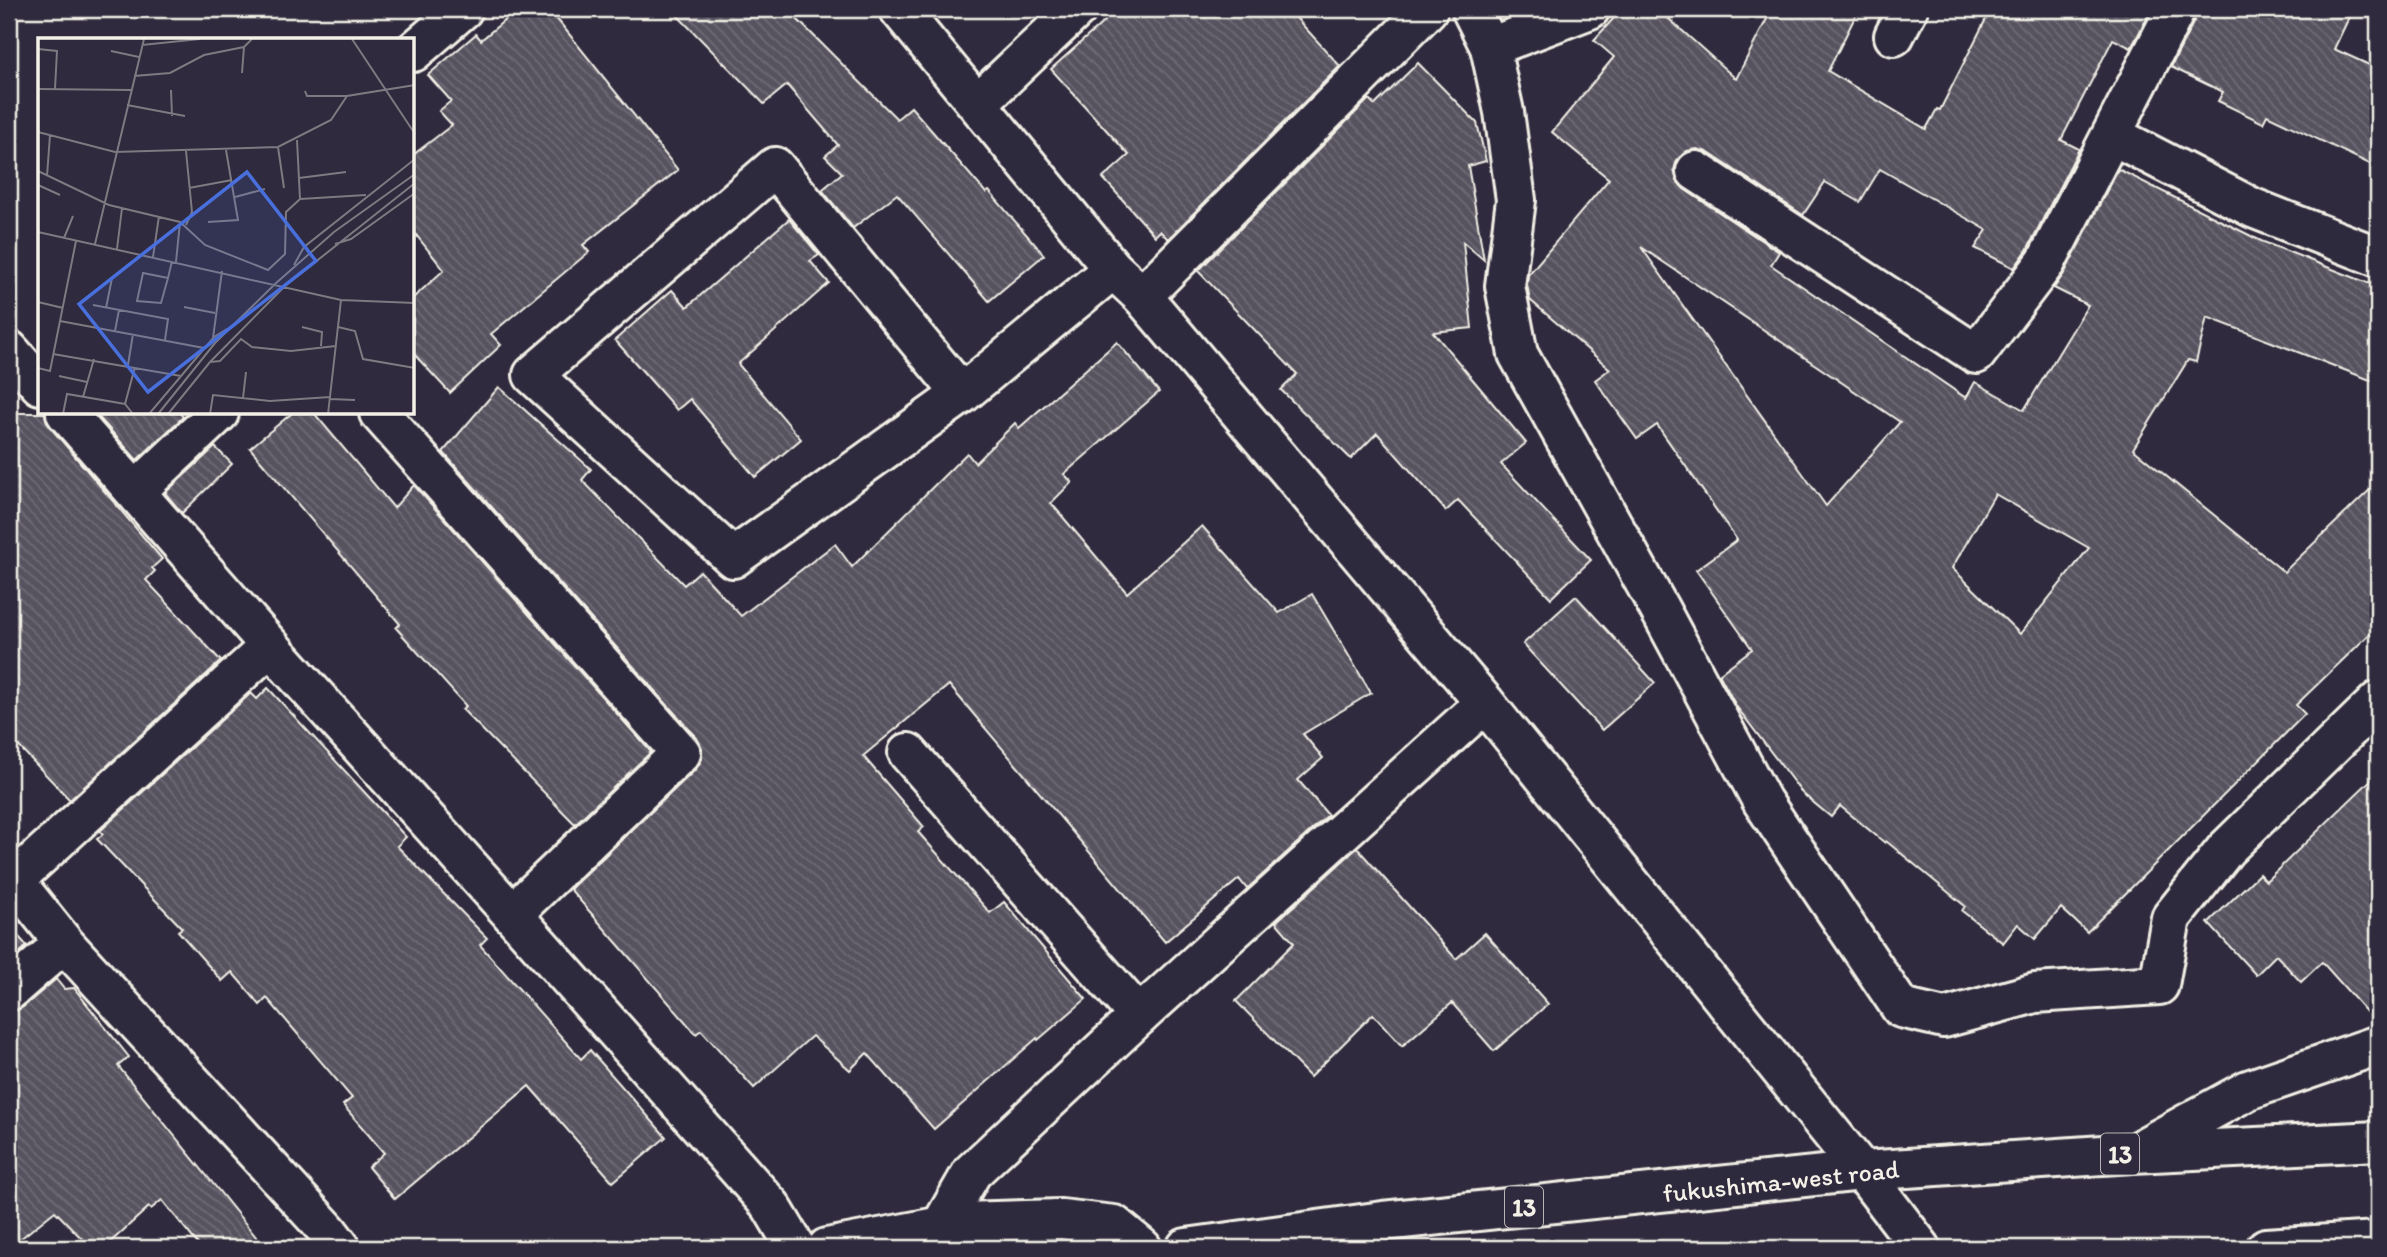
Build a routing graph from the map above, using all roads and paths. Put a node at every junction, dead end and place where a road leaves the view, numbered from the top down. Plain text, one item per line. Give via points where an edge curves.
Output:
1 (463, 9) edge
2 (898, 9) edge
3 (1077, 9) edge
4 (1428, 9) edge
5 (1471, 9) edge
6 (1590, 9) edge
7 (2176, 9) edge
8 (1490, 47) junction
9 (415, 50) edge
10 (978, 103) junction
11 (2112, 135) junction
12 (1696, 172) dead end
13 (2378, 257) edge
14 (1113, 269) junction
15 (1142, 296) junction
16 (9, 350) edge
17 (38, 383) edge
18 (962, 394) junction
19 (68, 415) edge
20 (217, 415) edge
21 (381, 415) edge
22 (136, 491) junction
23 (270, 646) junction
24 (2378, 701) edge
25 (1485, 703) junction
26 (908, 753) dead end
27 (11, 877) edge
28 (512, 914) junction
29 (64, 943) junction
30 (9, 991) edge
31 (1139, 1016) junction
32 (2378, 1045) edge
33 (2378, 1141) edge
34 (2133, 1153) junction
35 (1862, 1171) junction
36 (941, 1226) junction
37 (2378, 1241) edge
38 (341, 1248) edge
39 (796, 1248) edge
40 (827, 1248) edge
41 (1142, 1248) edge
42 (1186, 1248) edge
43 (1921, 1248) edge
44 (2266, 1248) edge

1 - 9 main road
2 - 10 main road
3 - 10 main road
4 - 15 main road
5 - 8 main road
6 - 8 main road
7 - 11 main road
8 - 24 main road via 1516,200 1505,286 1518,354 1762,801 1901,1008 1944,1017 2035,993 2159,985 2171,918 2226,849
10 - 14 main road
11 - 12 main road via 2046,262 1976,354
11 - 13 main road via 2253,208
14 - 15 main road
14 - 18 main road
15 - 25 main road
16 - 17 main road
18 - 18 main road via 733,558 533,375 775,167
19 - 22 main road
20 - 22 main road
21 - 28 main road via 681,753
22 - 23 main road
23 - 27 main road
23 - 28 main road
25 - 31 main road
25 - 35 main road
26 - 31 main road
27 - 29 main road
28 - 39 main road via 771,1206
29 - 30 main road
29 - 38 main road
31 - 36 main road via 972,1172
32 - 34 main road via 2248,1090
33 - 34 main road, fukushima-west road / 13
34 - 35 main road, fukushima-west road / 13
35 - 42 main road, fukushima-west road / 13 via 1383,1221
35 - 43 main road
36 - 40 main road
36 - 41 main road via 1061,1219 1114,1225
37 - 44 main road

